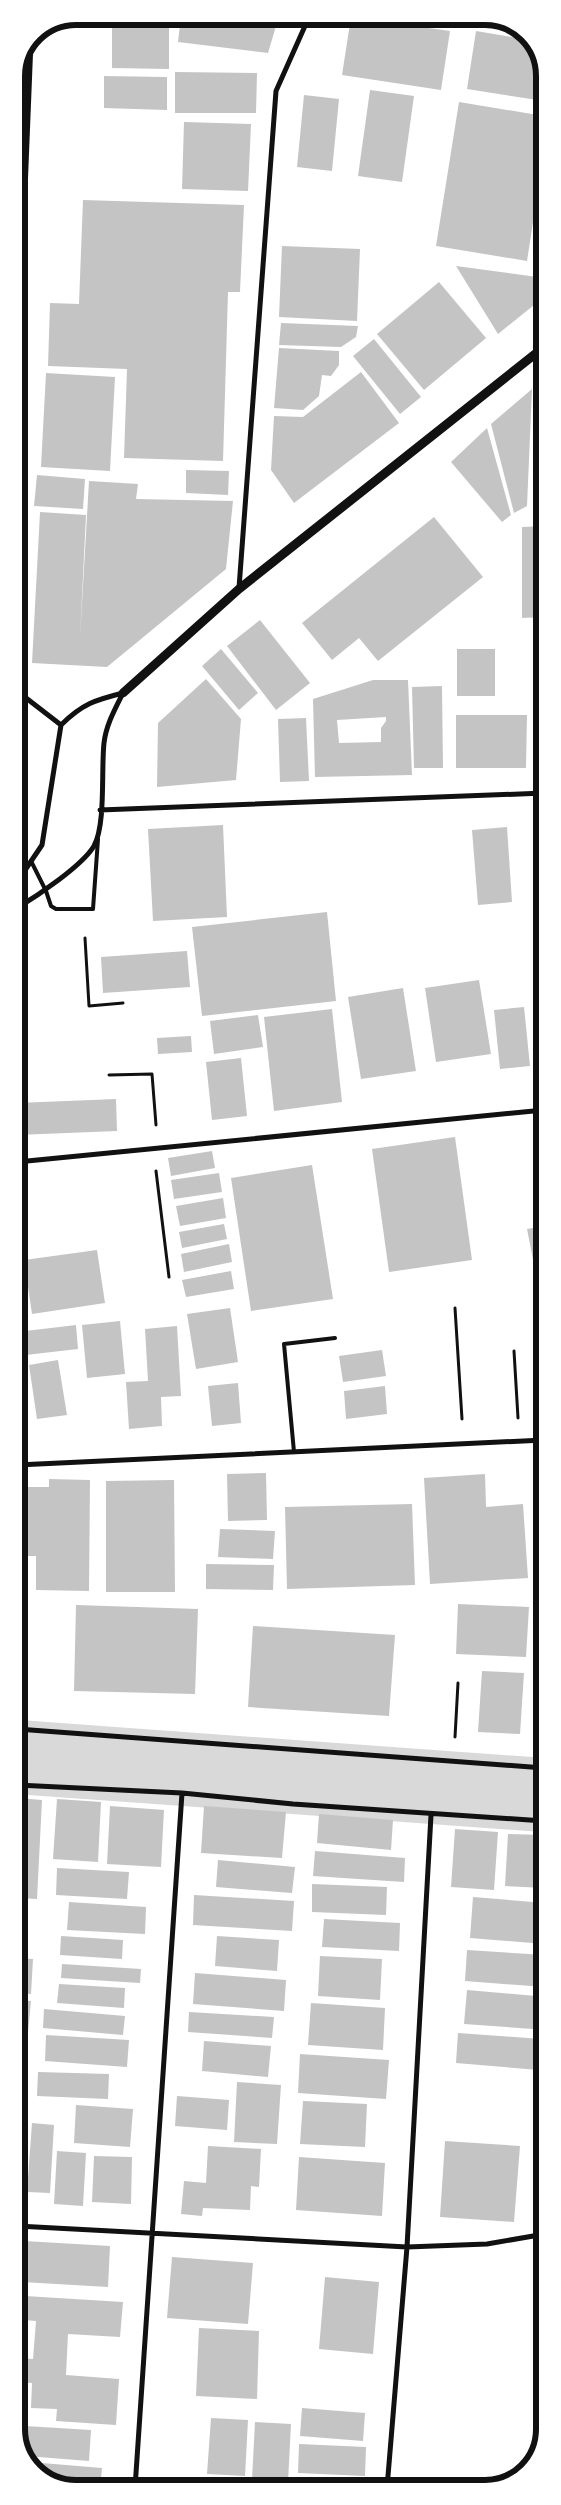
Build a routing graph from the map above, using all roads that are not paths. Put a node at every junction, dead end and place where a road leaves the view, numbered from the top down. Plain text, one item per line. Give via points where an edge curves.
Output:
1 (305, 25) edge
2 (30, 54) edge
3 (25, 191) edge
4 (536, 353) edge
5 (239, 589) junction
6 (123, 693) junction
7 (25, 698) edge
8 (61, 725) junction
9 (536, 793) edge
10 (100, 810) junction
11 (99, 831) junction
12 (31, 861) junction
13 (25, 870) edge
14 (46, 891) junction
15 (25, 903) edge
16 (536, 1111) edge
17 (25, 1161) edge
18 (335, 1338) dead end
19 (536, 1440) edge
20 (294, 1452) junction
21 (25, 1465) edge
22 (25, 1730) edge
23 (536, 1767) edge
24 (25, 1785) edge
25 (182, 1793) junction
26 (431, 1815) junction
27 (536, 1822) edge
28 (25, 2226) edge
29 (154, 2233) junction
30 (536, 2236) edge
31 (407, 2247) junction
32 (136, 2480) edge
33 (388, 2480) edge

1 - 5 street via 276,91
2 - 3 street
4 - 5 street
5 - 6 street
6 - 8 street via 92,701 74,711
6 - 10 street via 111,717 104,742
7 - 8 street
8 - 12 street via 42,845
9 - 10 street
10 - 11 street
11 - 14 street via 94,847
11 - 14 lane via 93,910 51,906
12 - 13 street
12 - 14 lane
14 - 15 street
16 - 17 street
18 - 20 lane via 284,1344
19 - 20 street
20 - 21 street
22 - 23 street
24 - 25 street
25 - 26 street
25 - 29 street
26 - 27 street
26 - 31 street
28 - 29 street
29 - 31 street
29 - 32 street
30 - 31 street via 487,2244
31 - 33 street

